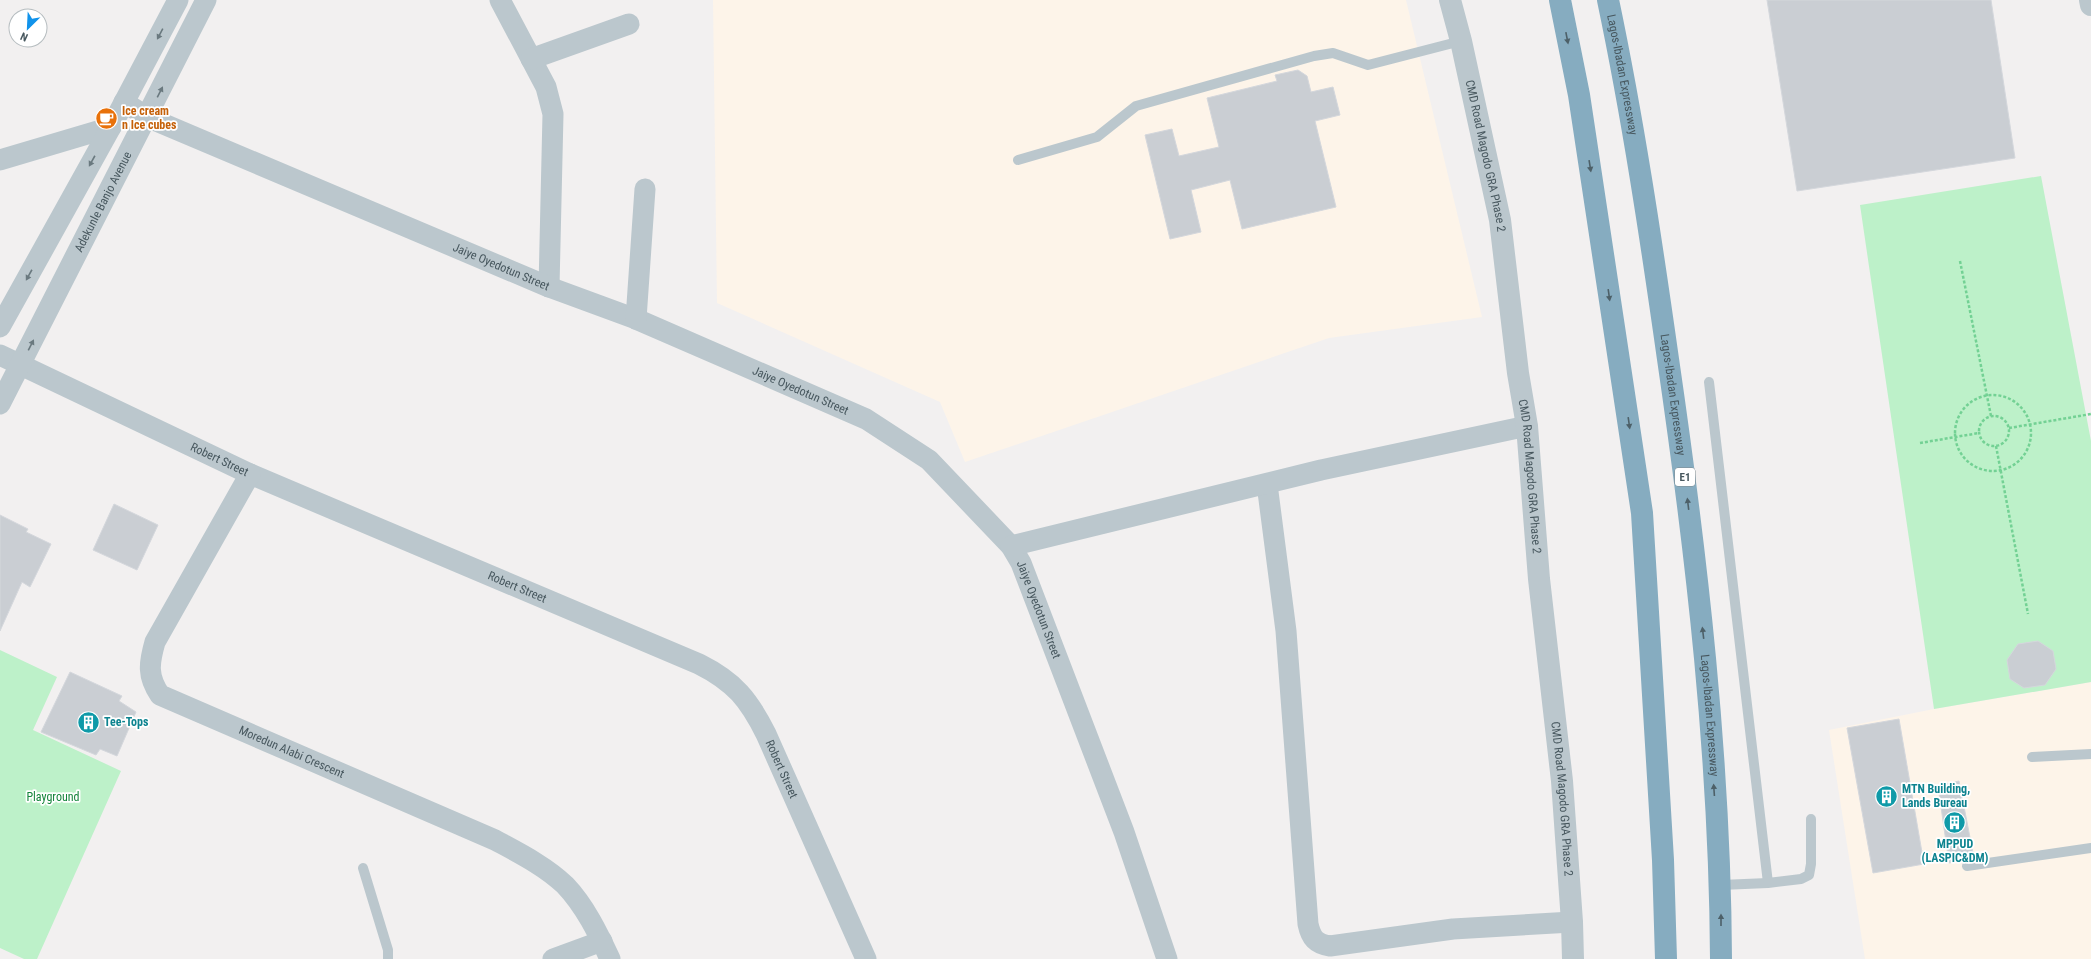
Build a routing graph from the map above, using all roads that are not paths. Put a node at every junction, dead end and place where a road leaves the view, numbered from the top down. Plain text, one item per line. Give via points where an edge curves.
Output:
1 (178, 0) edge
2 (206, 0) edge
3 (500, 0) edge
4 (1450, 0) edge
5 (1560, 0) edge
6 (1608, 0) edge
7 (2090, 0) edge
8 (2091, 5) edge
9 (629, 24) dead end
10 (1461, 41) junction
11 (531, 59) junction
12 (124, 102) junction
13 (147, 117) junction
14 (111, 127) junction
15 (0, 160) edge
16 (1018, 160) dead end
17 (645, 190) dead end
18 (549, 287) junction
19 (636, 319) junction
20 (0, 327) edge
21 (0, 355) edge
22 (21, 364) junction
23 (1709, 382) dead end
24 (0, 404) edge
25 (1528, 426) junction
26 (250, 474) junction
27 (1267, 484) junction
28 (1011, 546) junction
29 (2091, 754) edge
30 (2032, 757) dead end
31 (1811, 819) dead end
32 (2091, 848) edge
33 (1967, 866) dead end
34 (363, 868) dead end
35 (1768, 883) junction
36 (1721, 885) junction
37 (1572, 922) junction
38 (606, 950) edge
39 (388, 959) edge
40 (553, 959) edge
41 (866, 959) edge
42 (1167, 959) edge
43 (1573, 959) edge
44 (1666, 959) edge
45 (1721, 959) edge

1 -> 12 street
13 -> 2 street, Adekunle Banjo Avenue
3 - 11 street
4 - 10 street, CMD Road Magodo GRA Phase 2
5 -> 44 highway via 1579,95 1642,513 1663,860
36 -> 6 highway, Lagos-Ibadan Expressway / E1 via 1704,642 1682,450 1650,232
7 - 8 street
9 - 11 street
10 - 16 lane via 1368,65 1333,54 1314,56 1136,106 1097,137
10 - 25 street, CMD Road Magodo GRA Phase 2 via 1500,220 1518,373
11 - 18 street via 546,87 553,114
12 - 13 street, Jaiye Oyedotun Street
12 - 14 street
13 - 18 street, Jaiye Oyedotun Street
22 -> 13 street, Adekunle Banjo Avenue
14 - 15 street
14 -> 20 street
17 - 19 street
18 - 19 street, Jaiye Oyedotun Street
19 - 28 street, Jaiye Oyedotun Street via 866,419 929,460
21 - 22 street, Robert Street
22 - 24 street, Adekunle Banjo Avenue
22 - 26 street, Robert Street
23 - 35 lane
25 - 27 street
25 - 37 street, CMD Road Magodo GRA Phase 2 via 1539,579 1562,781
26 - 38 street, Moredun Alabi Crescent via 155,642 150,662 152,684 160,695 495,840 536,863 565,885 584,908
26 - 41 street, Robert Street via 699,664 732,684 755,711
27 - 28 street
27 - 37 street via 1286,631 1308,924 1314,940 1330,946 1453,929
28 - 42 street, Jaiye Oyedotun Street via 1032,588 1124,832
29 - 30 lane
31 - 35 lane via 1809,875 1801,879
32 - 33 lane
34 - 39 lane via 388,950
35 - 36 lane
45 -> 36 highway, Lagos-Ibadan Expressway / E1
37 - 43 street, CMD Road Magodo GRA Phase 2
38 - 40 street

